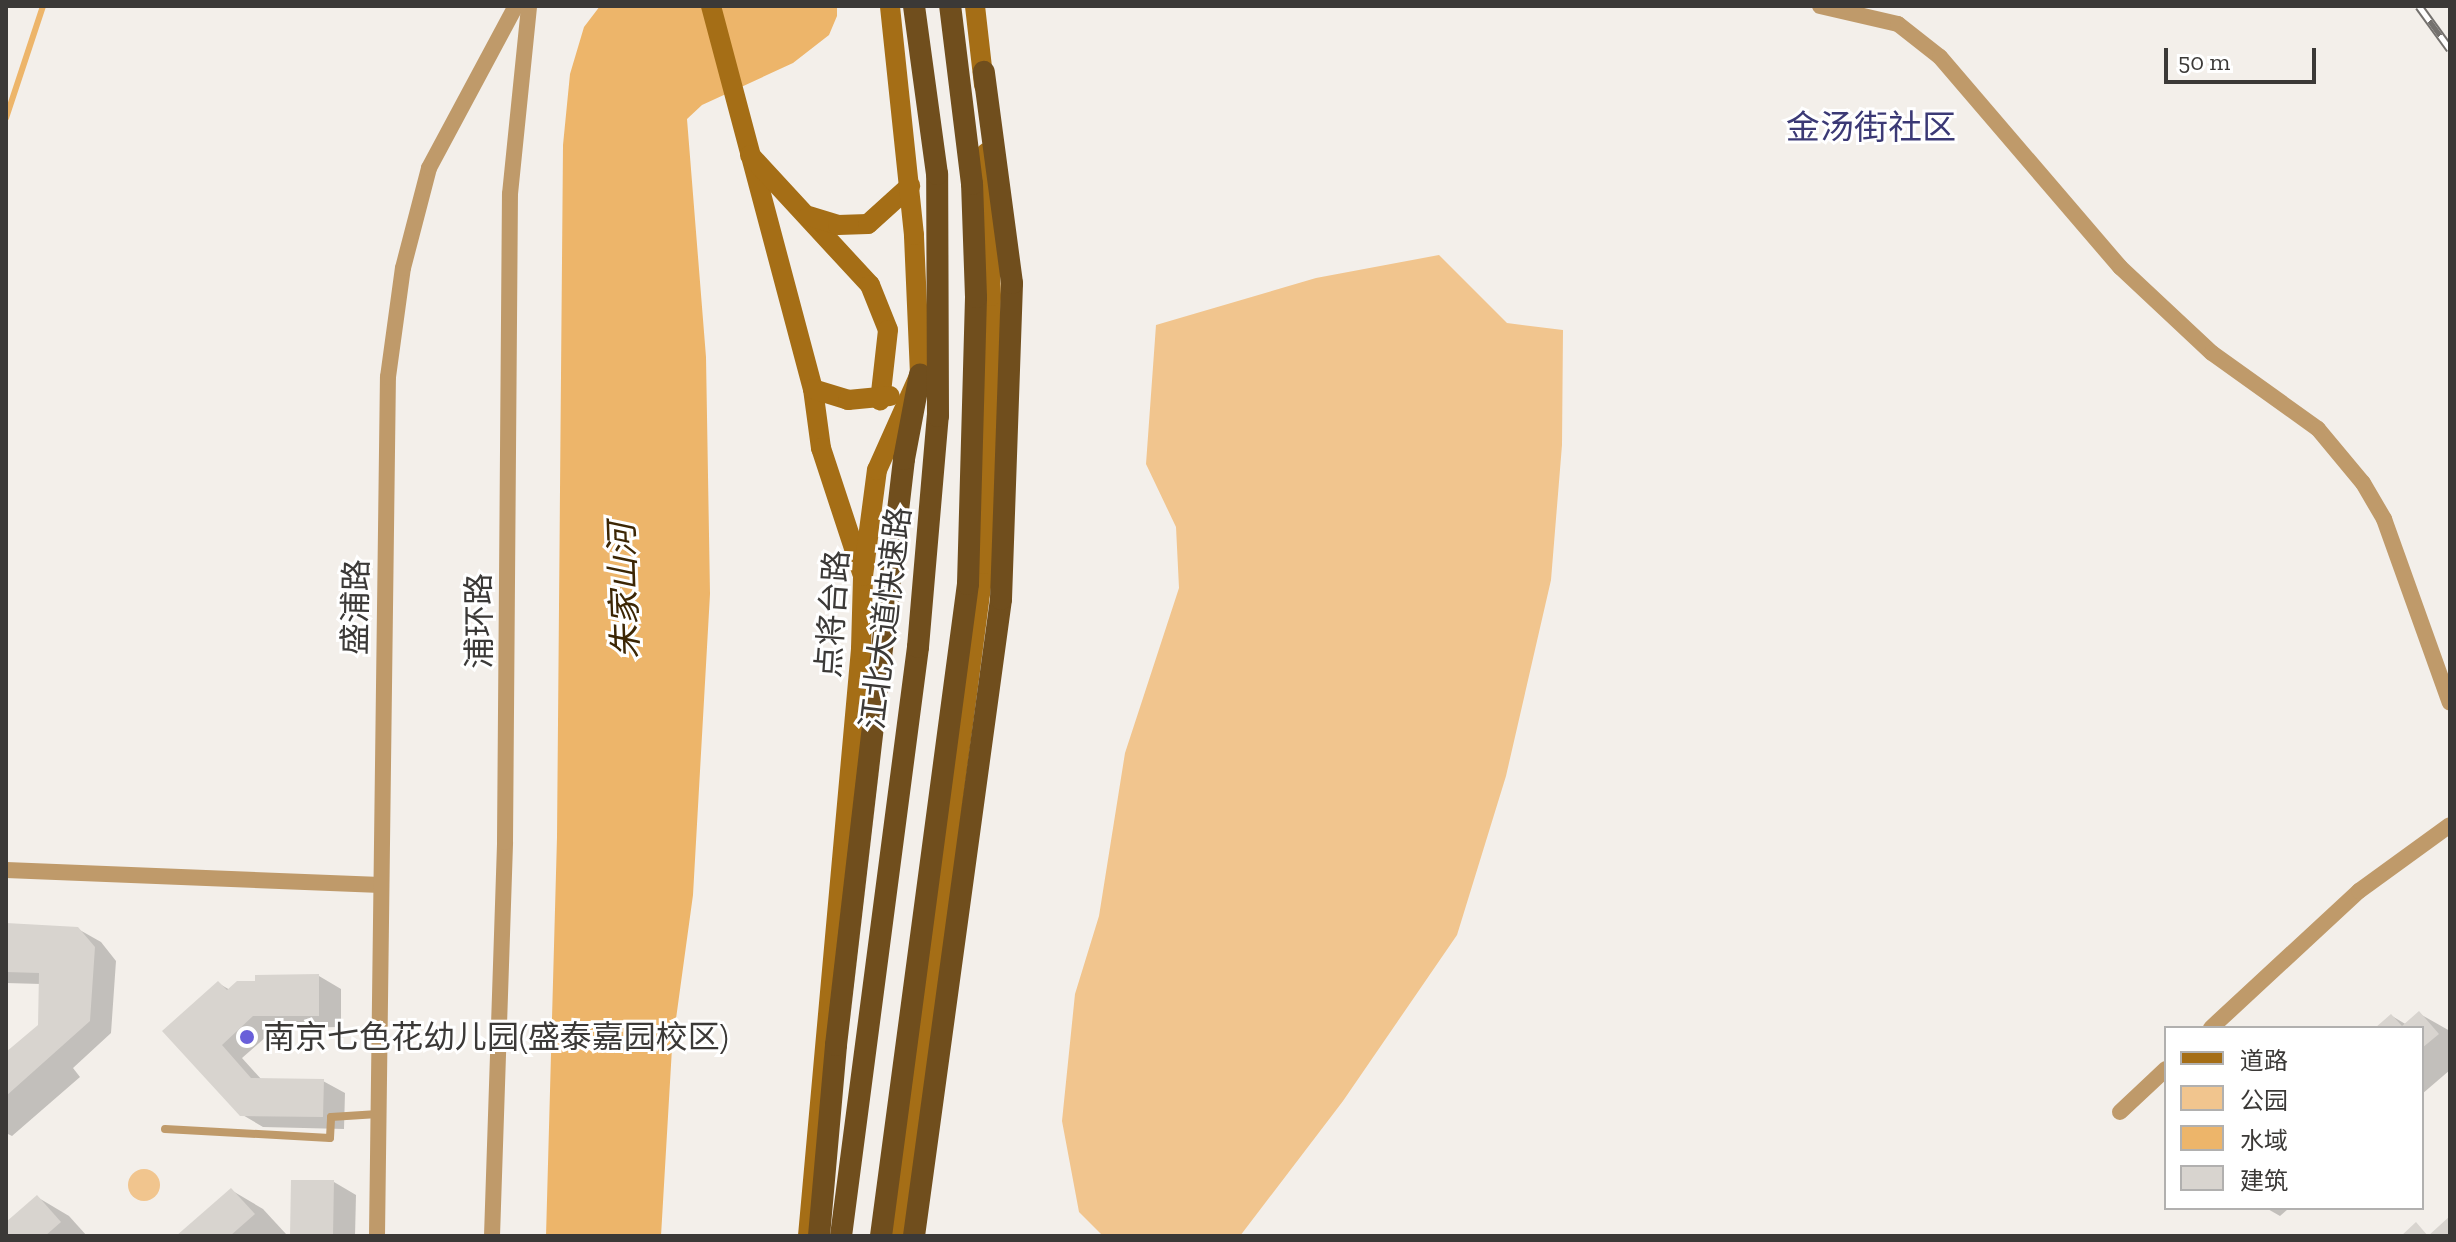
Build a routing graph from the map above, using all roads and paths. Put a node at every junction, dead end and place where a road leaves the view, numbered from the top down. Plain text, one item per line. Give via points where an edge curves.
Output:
1 (516, 6) edge
2 (529, 6) edge
3 (711, 6) edge
4 (890, 6) edge
5 (914, 6) edge
6 (950, 6) edge
7 (975, 6) edge
8 (1820, 6) edge
9 (984, 72) junction
10 (747, 152) junction
11 (910, 186) junction
12 (805, 215) junction
13 (920, 374) junction
14 (813, 389) junction
15 (880, 401) junction
16 (863, 576) junction
17 (2450, 703) edge
18 (2450, 825) edge
19 (6, 870) edge
20 (381, 885) junction
21 (2213, 1026) edge
22 (2164, 1071) edge
23 (2120, 1112) dead end
24 (378, 1114) junction
25 (165, 1129) dead end
26 (377, 1236) edge
27 (492, 1236) edge
28 (808, 1236) edge
29 (819, 1236) edge
30 (841, 1236) edge
31 (881, 1236) edge
32 (896, 1236) edge
33 (914, 1236) edge

1 - 20 street, 盛浦路 via 429,168 403,268 388,377
2 - 27 street, 浦环路 via 510,194 505,842
3 - 10 main road
4 - 11 main road
5 - 30 highway, 江北大道快速路 via 937,174 938,416 918,647
6 - 31 highway via 972,184 976,297 968,584
7 - 9 main road
8 - 17 street via 1898,24 1940,57 2120,267 2212,353 2318,429 2363,483 2384,519
9 - 32 main road via 991,296 984,564
9 - 33 highway via 1012,283 1001,599
10 - 12 main road
10 - 14 main road
11 - 12 main road via 868,224 838,225
11 - 13 main road
12 - 15 main road via 870,285 888,330
13 - 15 main road
13 - 16 main road, 点将台路 via 893,424 877,470
13 - 29 highway via 904,459
14 - 15 main road via 848,400
14 - 16 main road via 821,448
16 - 28 main road, 点将台路 via 859,681
18 - 21 street via 2359,891
19 - 20 street
20 - 24 street, 盛浦路
22 - 23 street
24 - 25 lane via 331,1117 330,1138
24 - 26 street, 盛浦路

